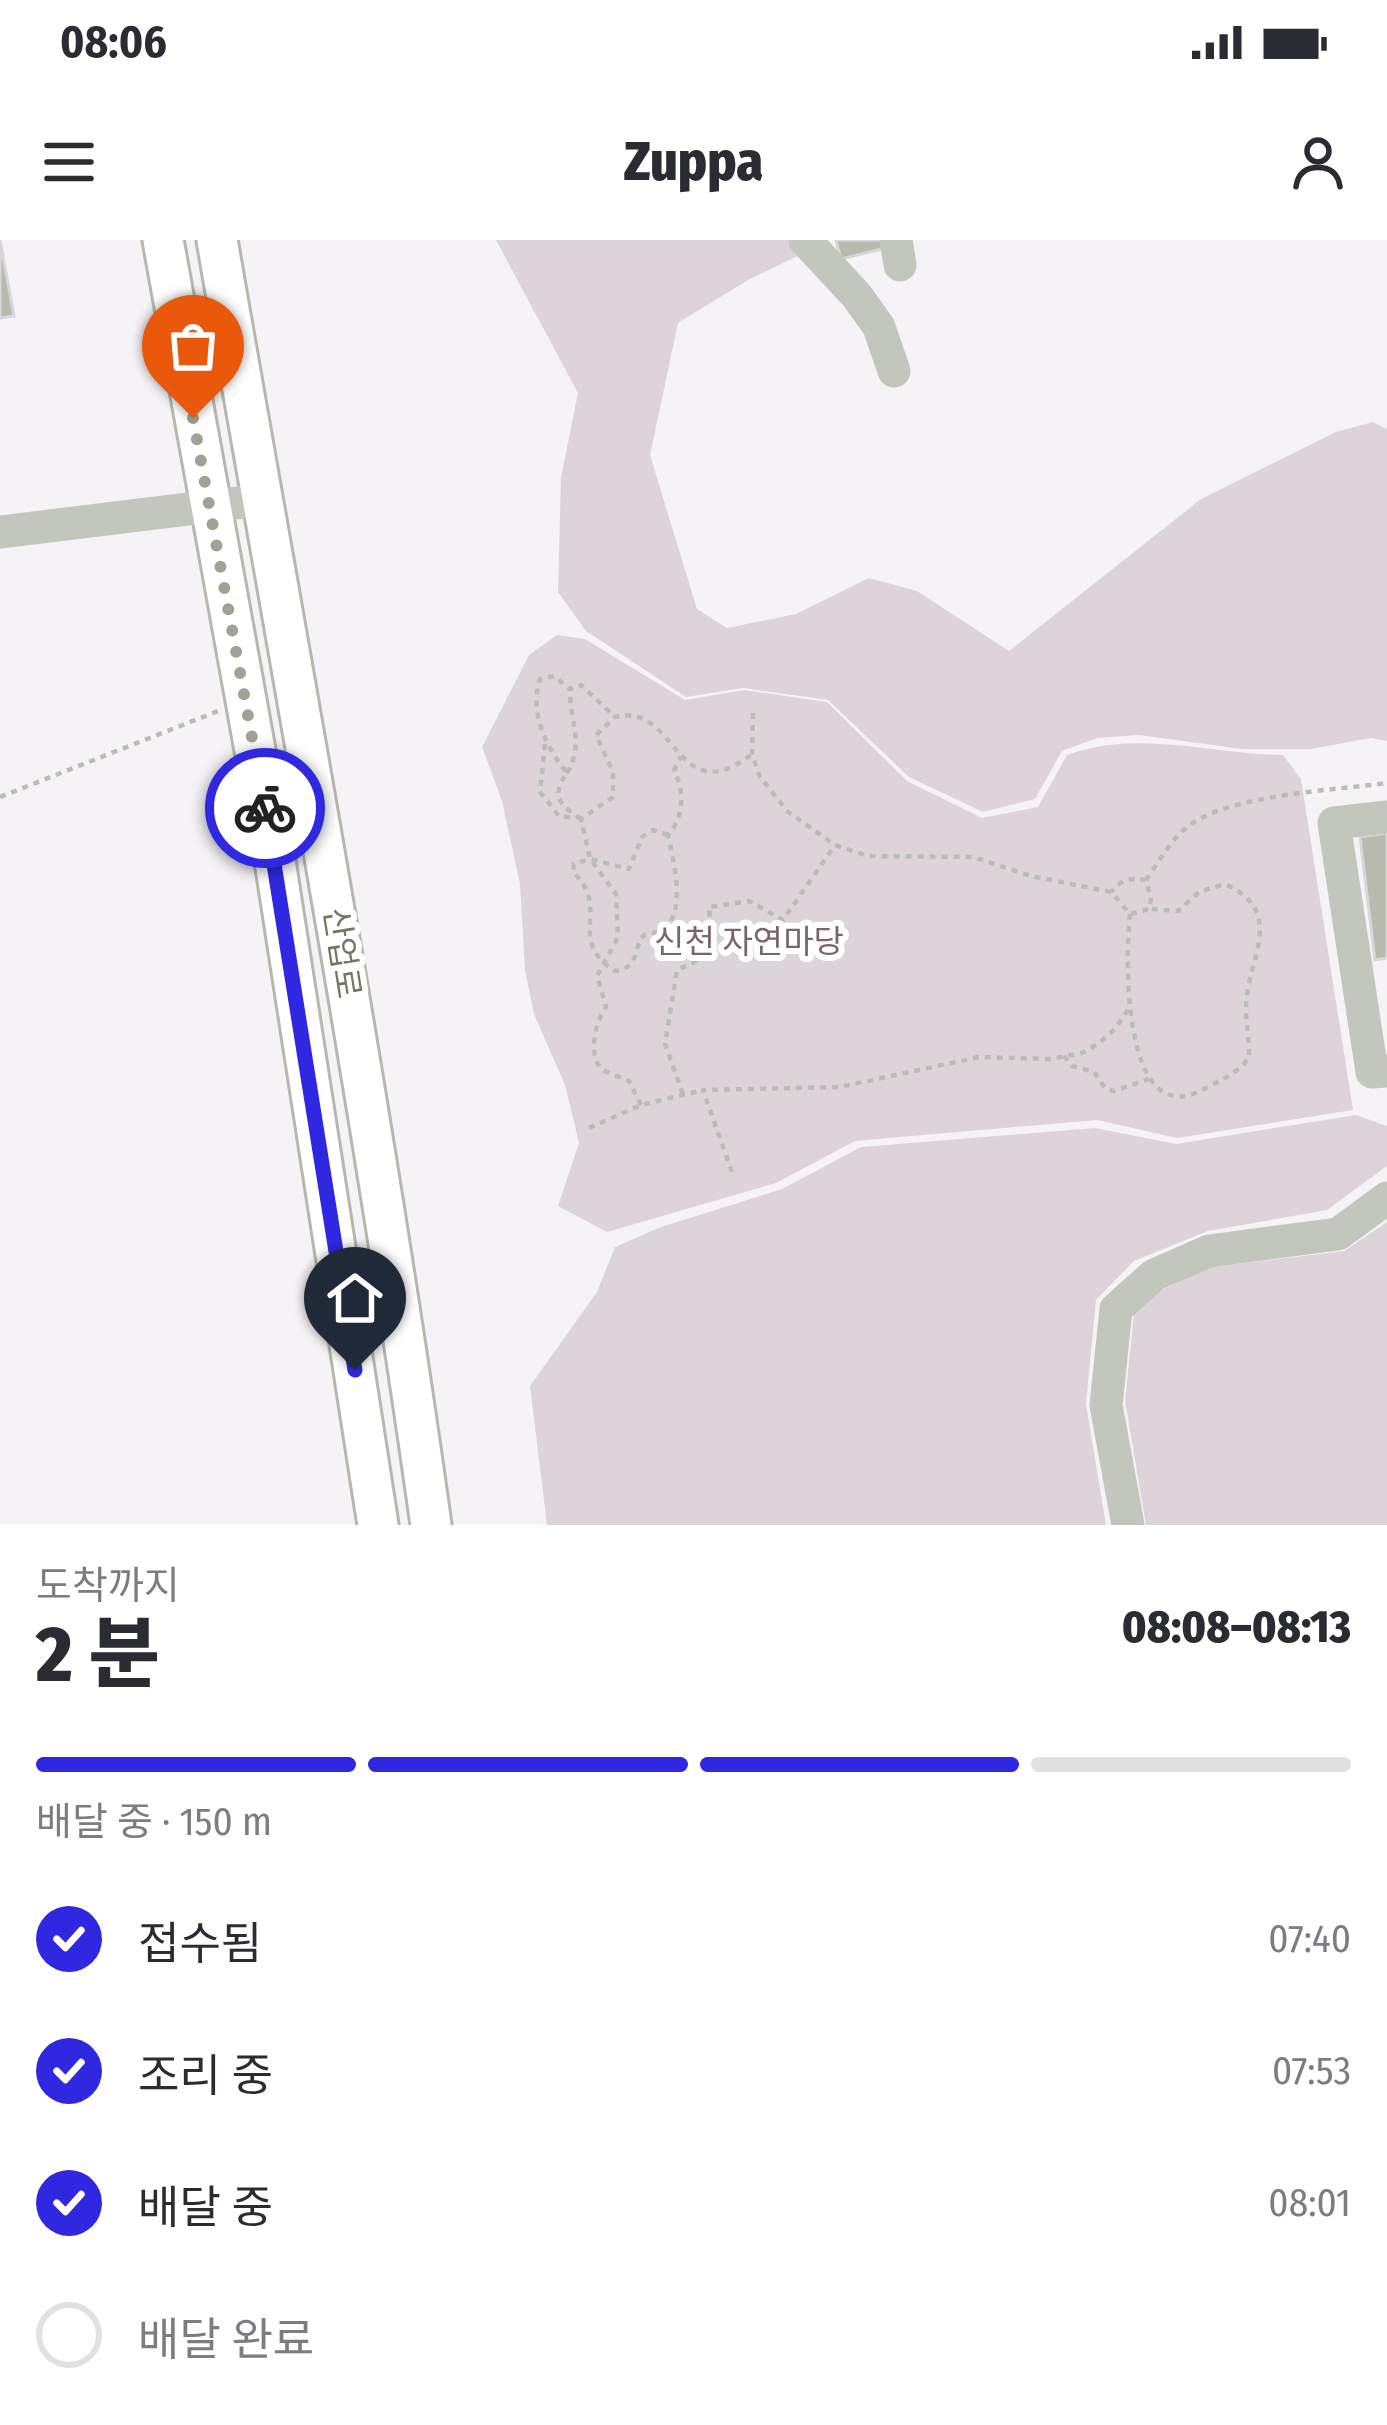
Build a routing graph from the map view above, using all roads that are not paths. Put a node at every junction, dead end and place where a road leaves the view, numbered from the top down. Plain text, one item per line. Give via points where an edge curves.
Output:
1 (163, 240) edge
2 (218, 240) edge
3 (805, 240) edge
4 (894, 371) dead end
5 (262, 500) junction
6 (208, 506) junction
7 (0, 532) edge
8 (1387, 817) edge
9 (1387, 1071) edge
10 (1387, 1198) edge
11 (378, 1525) edge
12 (431, 1525) edge
13 (1128, 1525) edge

1 - 6 main road, 산업로
2 - 5 main road, 산업로
3 - 4 street via 879,328
5 - 6 street
5 - 12 main road, 산업로
6 - 7 street
6 - 11 main road, 산업로 via 279,885
8 - 9 street via 1334,823 1372,1072
10 - 13 street via 1338,1234 1209,1251 1154,1274 1116,1309 1106,1405

